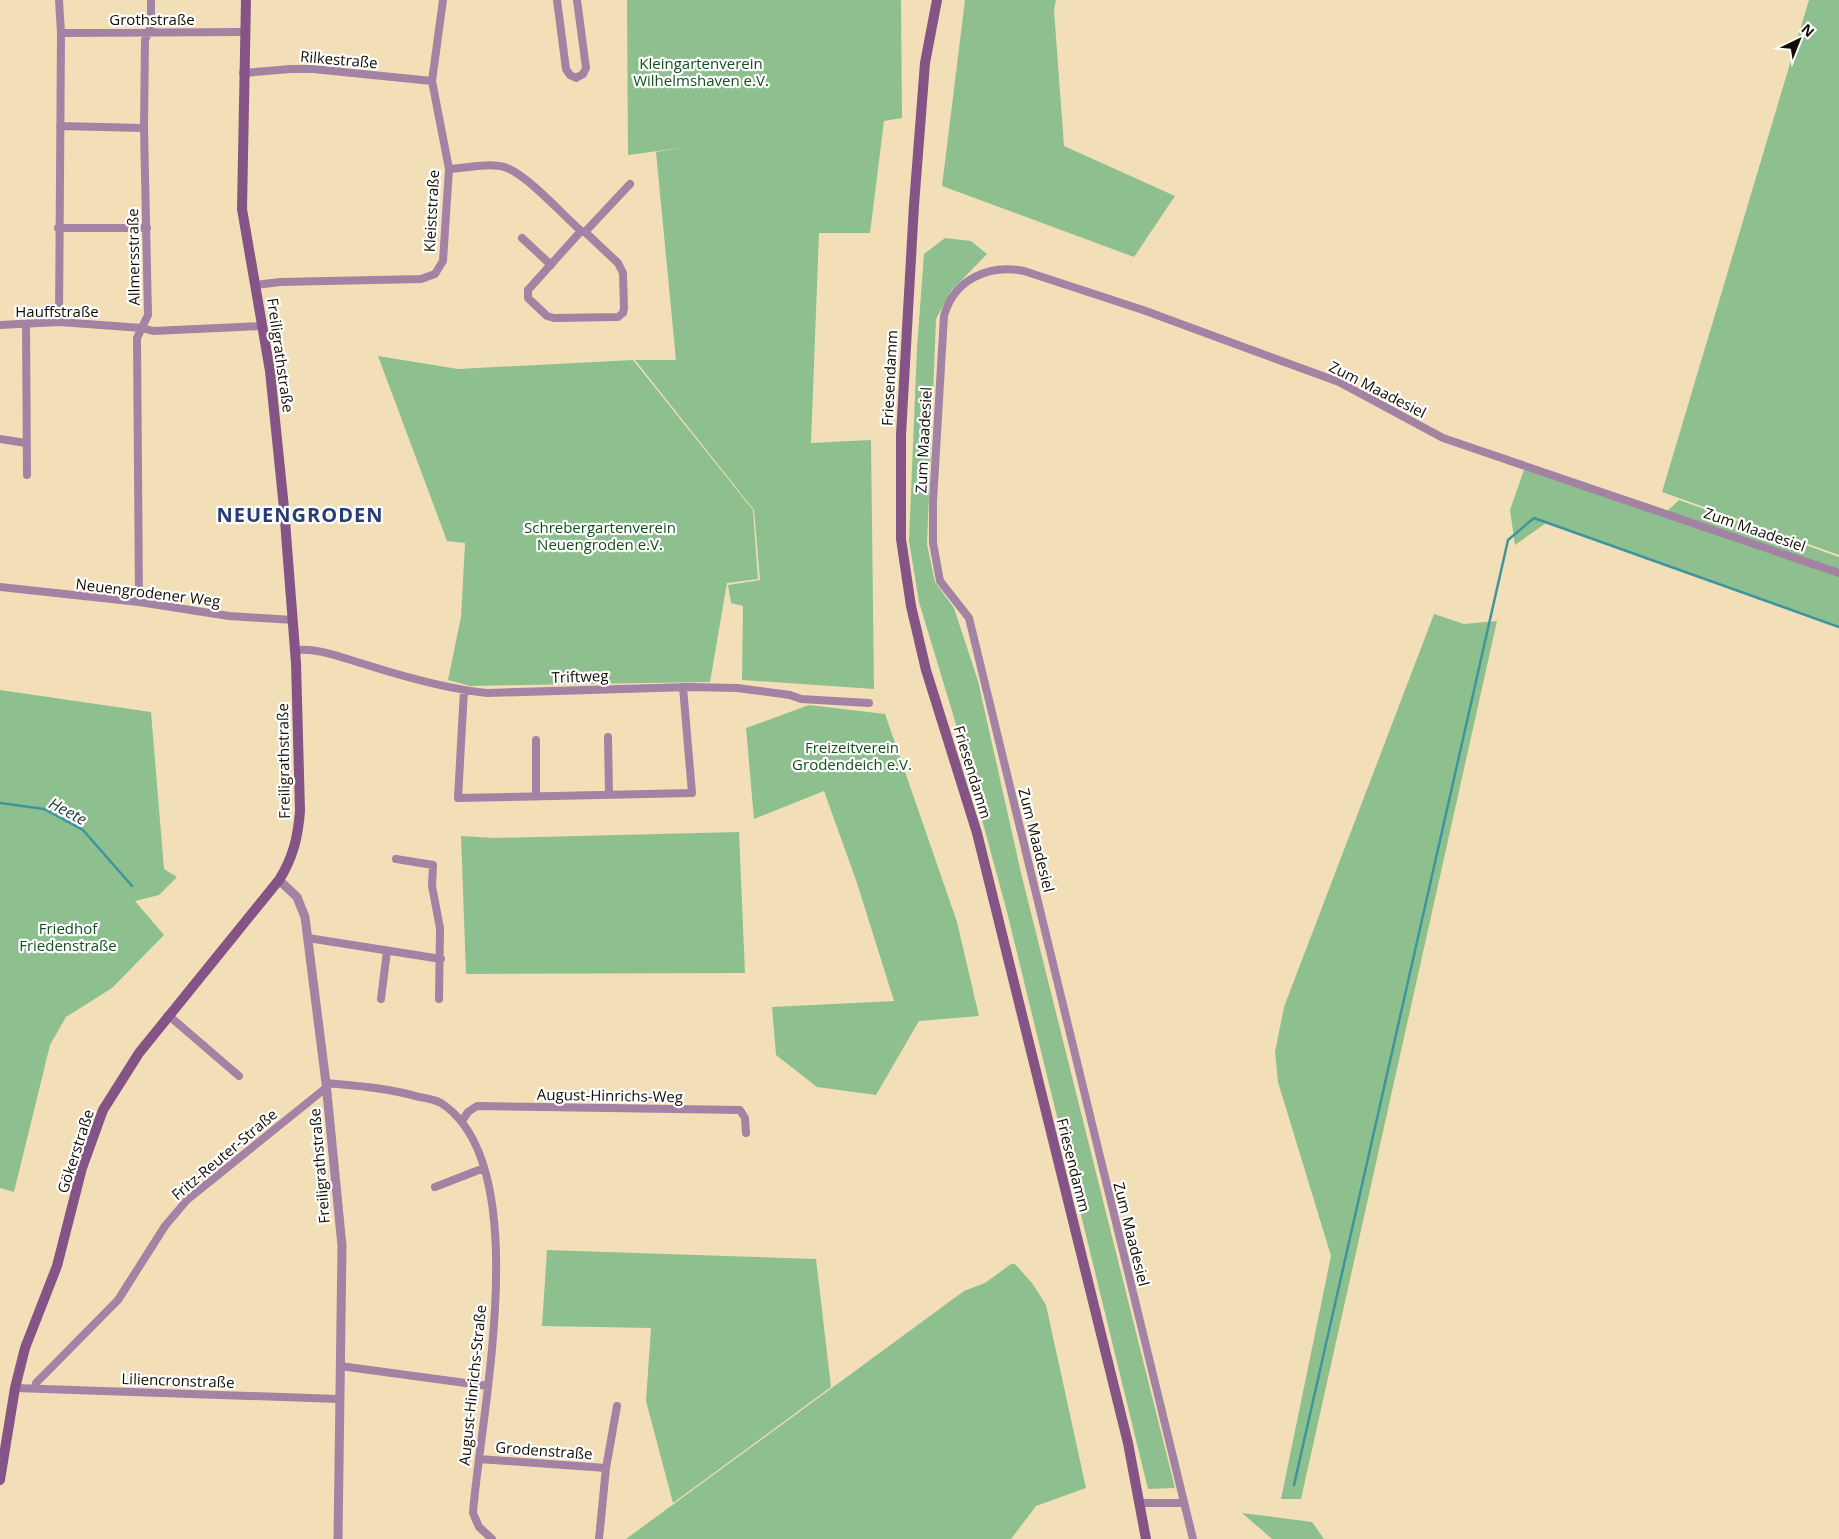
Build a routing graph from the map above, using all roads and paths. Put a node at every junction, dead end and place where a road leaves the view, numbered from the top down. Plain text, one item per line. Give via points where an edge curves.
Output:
1 (59, 0) edge
2 (151, 0) edge
3 (246, 0) edge
4 (443, 0) edge
5 (557, 0) edge
6 (578, 0) edge
7 (936, 0) edge
8 (244, 32) junction
9 (60, 33) junction
10 (149, 34) junction
11 (244, 73) junction
12 (432, 81) junction
13 (60, 126) junction
14 (144, 128) junction
15 (449, 169) junction
16 (630, 184) dead end
17 (58, 228) junction
18 (147, 228) junction
19 (583, 232) junction
20 (522, 238) dead end
21 (551, 265) junction
22 (256, 284) junction
23 (59, 322) junction
24 (0, 325) edge
25 (26, 325) junction
26 (263, 326) junction
27 (142, 328) junction
28 (0, 439) edge
29 (26, 443) junction
30 (28, 475) dead end
31 (1839, 573) edge
32 (0, 587) edge
33 (139, 602) junction
34 (293, 620) junction
35 (296, 650) junction
36 (683, 687) junction
37 (464, 690) junction
38 (869, 703) dead end
39 (608, 737) dead end
40 (536, 740) dead end
41 (609, 795) junction
42 (536, 797) junction
43 (396, 858) dead end
44 (279, 880) junction
45 (308, 938) junction
46 (387, 951) junction
47 (441, 959) junction
48 (381, 999) dead end
49 (439, 999) dead end
50 (168, 1015) junction
51 (238, 1076) dead end
52 (326, 1085) junction
53 (462, 1121) junction
54 (746, 1133) dead end
55 (484, 1168) junction
56 (435, 1187) dead end
57 (340, 1366) junction
58 (488, 1386) junction
59 (15, 1388) junction
60 (35, 1388) junction
61 (340, 1399) junction
62 (617, 1406) dead end
63 (479, 1459) junction
64 (606, 1468) junction
65 (0, 1480) edge
66 (1141, 1503) junction
67 (1184, 1503) junction
68 (338, 1539) edge
69 (492, 1539) edge
70 (599, 1539) edge
71 (1146, 1539) edge
72 (1192, 1539) edge

1 - 9 street
2 - 10 street, Allmersstraße
3 - 8 main road, Freiligrathstraße
4 - 12 street, Kleiststraße
5 - 6 street via 566,69 576,78 586,68
7 - 66 main road, Friesendamm via 924,63 901,436 901,539 910,606 926,670 977,834
8 - 10 street, Grothstraße
8 - 11 main road, Freiligrathstraße
9 - 10 street, Grothstraße
9 - 13 street
10 - 14 street, Allmersstraße via 145,40
11 - 12 street, Rilkestraße via 313,69
11 - 22 main road, Freiligrathstraße via 242,209
12 - 15 street, Kleiststraße
13 - 14 street
13 - 17 street
14 - 18 street, Allmersstraße
15 - 19 street via 506,168 519,175
15 - 22 street, Kleiststraße via 443,261 435,274 422,279
16 - 19 street
17 - 18 street
17 - 23 street
18 - 27 street, Allmersstraße via 148,315
19 - 21 street
19 - 21 street via 618,263 622,273 622,313 618,317 547,316 528,298 528,290
20 - 21 street
22 - 26 main road, Freiligrathstraße
23 - 25 street, Hauffstraße
23 - 27 street, Hauffstraße
24 - 25 street, Hauffstraße
25 - 29 street
26 - 27 street, Hauffstraße via 153,331
26 - 34 main road, Freiligrathstraße
27 - 33 street, Allmersstraße via 137,338
28 - 29 street
29 - 30 street
31 - 67 street, Zum Maadesiel via 1443,438 1340,382 1143,310 1024,271 990,270 967,281 953,296 944,316 933,501 933,543 938,574 946,590 969,618
32 - 33 street, Neuengrodener Weg
33 - 34 street, Neuengrodener Weg via 229,616
34 - 35 main road, Freiligrathstraße
35 - 37 street, Triftweg via 322,650 368,666
35 - 44 main road, Freiligrathstraße via 300,811 295,848
36 - 37 street, Triftweg via 487,693
36 - 38 street, Triftweg via 737,688 790,695 801,700
36 - 41 street via 692,793
37 - 42 street via 458,798
39 - 41 street
40 - 42 street
41 - 42 street
43 - 47 street via 433,865 432,886 440,928
44 - 45 street, Freiligrathstraße via 302,906
44 - 50 main road, Gökerstraße
45 - 46 street
45 - 52 street, Freiligrathstraße
46 - 47 street
46 - 48 street
47 - 49 street
50 - 51 street
50 - 59 main road, Gökerstraße via 103,1110 82,1168 57,1266 25,1348
52 - 53 street, August-Hinrichs-Straße via 393,1089 439,1102
52 - 57 street, Freiligrathstraße via 342,1246
52 - 60 street, Fritz-Reuter-Straße via 187,1200 165,1226 118,1300 36,1383
53 - 54 street, August-Hinrichs-Weg via 477,1106 740,1110 745,1118
53 - 55 street, August-Hinrichs-Straße via 478,1148
55 - 56 street
55 - 58 street, August-Hinrichs-Straße via 494,1226 495,1326
57 - 58 street
57 - 61 street, Freiligrathstraße
58 - 63 street, August-Hinrichs-Straße
59 - 60 street, Liliencronstraße
59 - 65 main road, Gökerstraße
60 - 61 street, Liliencronstraße
61 - 68 street, Freiligrathstraße
62 - 64 street
63 - 64 street, Grodenstraße
63 - 69 street, August-Hinrichs-Straße via 473,1513 479,1528
64 - 70 street
66 - 67 street
66 - 71 main road, Friesendamm
67 - 72 street, Zum Maadesiel

